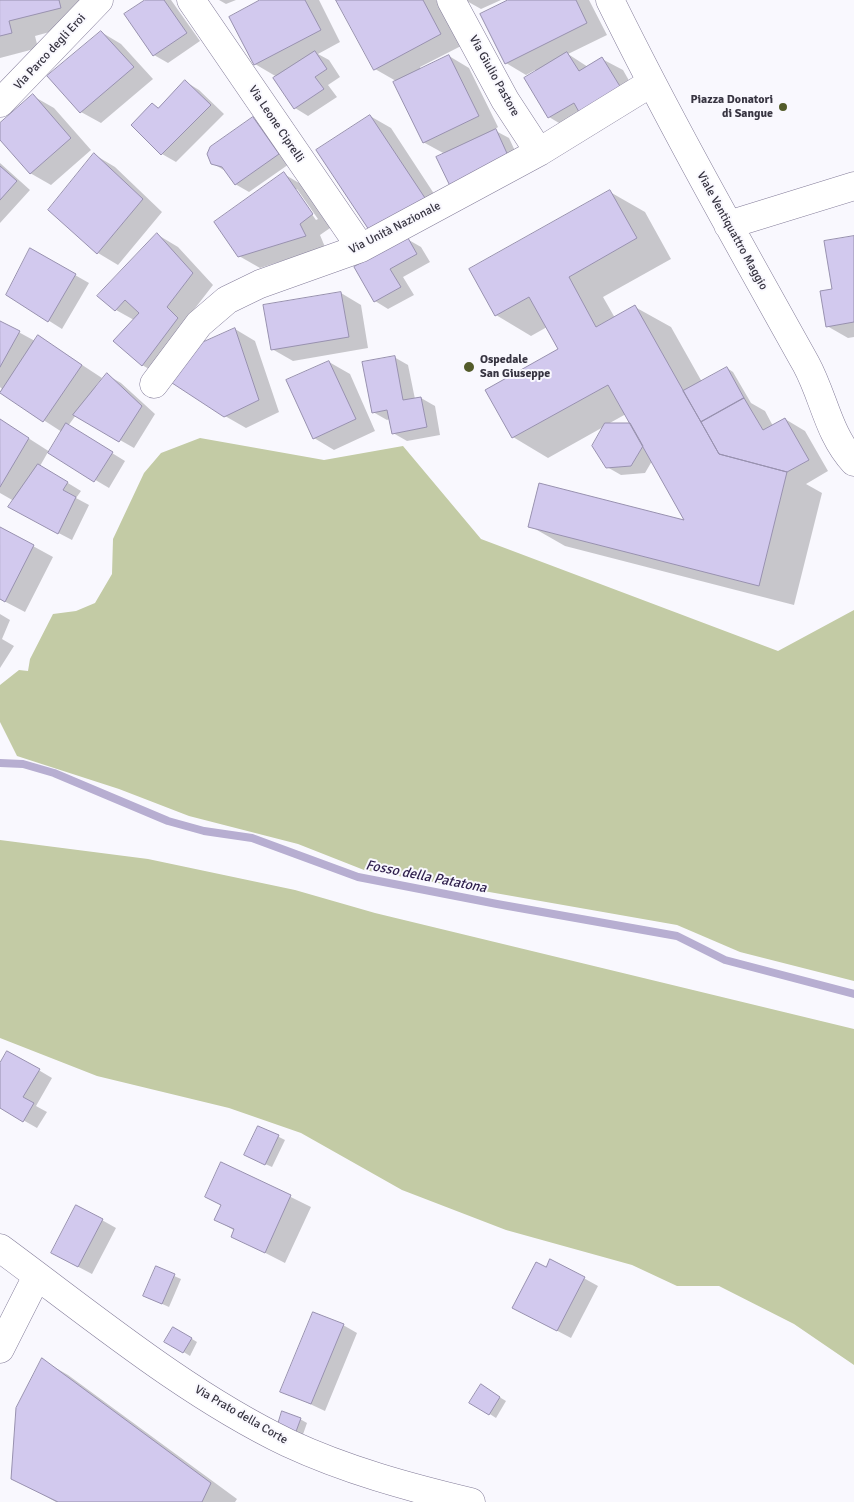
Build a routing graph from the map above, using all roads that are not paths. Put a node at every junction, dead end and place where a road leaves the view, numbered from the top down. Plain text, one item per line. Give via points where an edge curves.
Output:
1 (99, 0) edge
2 (191, 0) edge
3 (451, 0) edge
4 (610, 0) edge
5 (651, 83) junction
6 (6, 92) edge
7 (539, 152) junction
8 (854, 186) edge
9 (728, 225) junction
10 (361, 248) junction
11 (154, 384) dead end
12 (854, 462) edge
13 (0, 1248) edge
14 (37, 1276) junction
15 (0, 1349) edge
16 (471, 1502) edge

1 - 6 street, Via Parco degli Eroi
2 - 10 street, Via Leone Ciprelli
3 - 7 street, Via Giulio Pastore via 505,100
4 - 5 street, Viale Ventiquattro Maggio
5 - 7 street, Via Unità Nazionale
5 - 9 street, Viale Ventiquattro Maggio
7 - 10 street, Via Unità Nazionale
8 - 9 street
9 - 12 street, Viale Ventiquattro Maggio via 814,378 835,437
10 - 11 street, Via Unità Nazionale via 260,284 227,300 199,324
13 - 14 street, Via Prato della Corte
14 - 15 street
14 - 16 street, Via Prato della Corte via 170,1372 275,1436 363,1473

